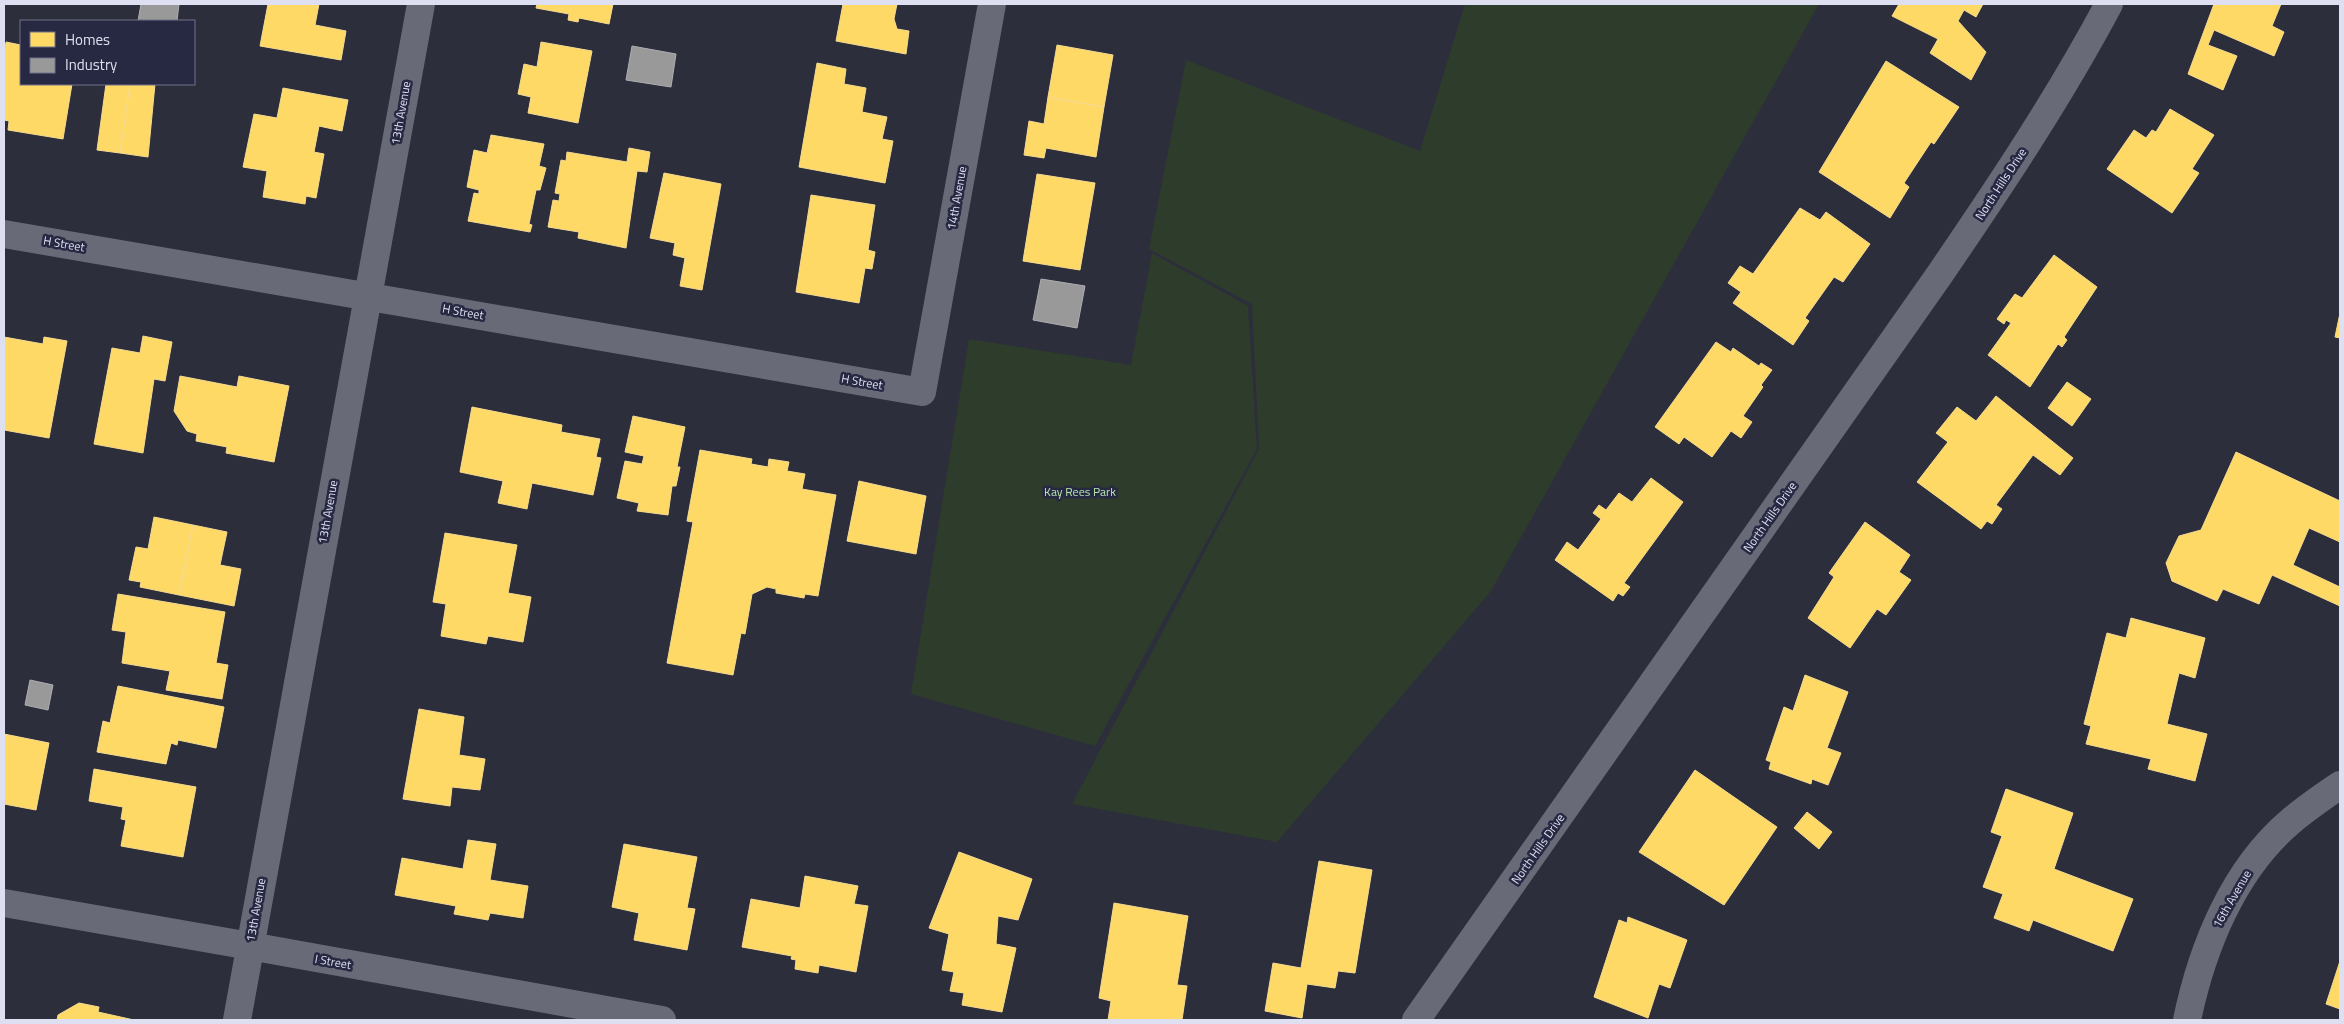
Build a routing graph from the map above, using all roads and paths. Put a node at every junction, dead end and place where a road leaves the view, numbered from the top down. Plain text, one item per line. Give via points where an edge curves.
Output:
1 (421, 4) edge
2 (992, 4) edge
3 (2109, 4) edge
4 (4, 234) edge
5 (368, 296) junction
6 (922, 392) joint
7 (2340, 785) edge
8 (4, 903) edge
9 (250, 946) junction
10 (237, 1020) edge
11 (252, 1020) edge
12 (662, 1020) edge
13 (1416, 1020) edge
14 (2187, 1020) edge

1 - 5 street, 13th Avenue
2 - 6 street, 14th Avenue
3 - 13 street, North Hills Drive via 2065,84 1946,266
4 - 5 street, H Street
5 - 6 street, H Street
5 - 9 street, 13th Avenue
7 - 14 street, 16th Avenue via 2290,821 2238,884 2214,929 2198,971
8 - 9 street, I Street
9 - 10 street, 13th Avenue
9 - 11 street
9 - 12 street, I Street

